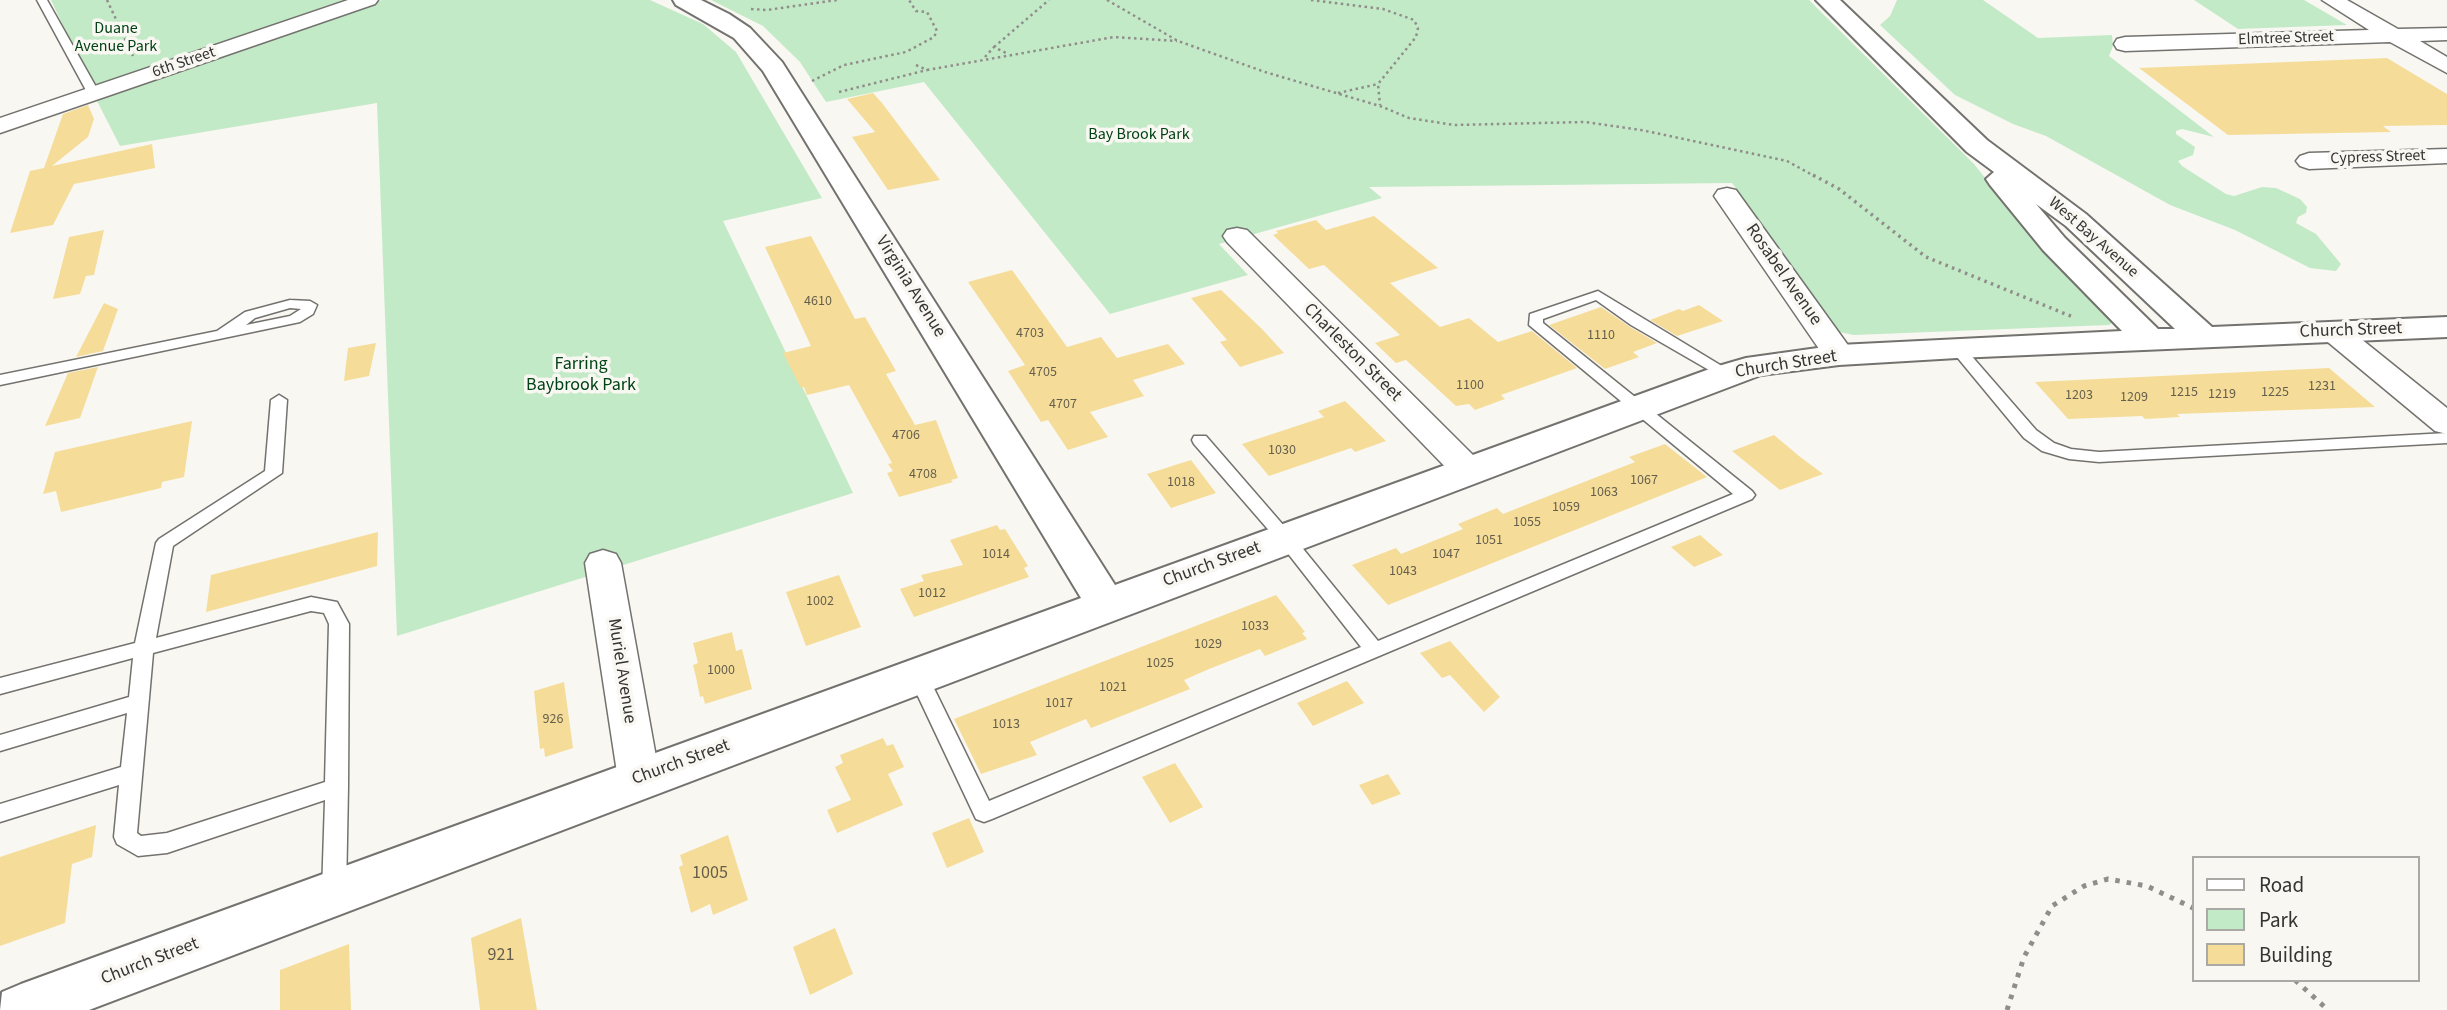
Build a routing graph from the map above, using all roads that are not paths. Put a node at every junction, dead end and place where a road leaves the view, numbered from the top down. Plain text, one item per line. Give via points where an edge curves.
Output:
1 (42, 0) edge
2 (368, 0) edge
3 (684, 0) edge
4 (1827, 0) edge
5 (2332, 0) edge
6 (2447, 34) edge
7 (2393, 35) junction
8 (2126, 44) dead end
9 (2447, 66) edge
10 (94, 94) junction
11 (0, 126) edge
12 (1977, 146) junction
13 (2444, 159) edge
14 (2309, 161) dead end
15 (1727, 195) dead end
16 (1237, 236) dead end
17 (2447, 327) edge
18 (2334, 332) junction
19 (222, 334) junction
20 (2203, 337) junction
21 (2150, 340) junction
22 (1957, 348) junction
23 (1839, 355) junction
24 (1727, 374) junction
25 (0, 380) edge
26 (279, 400) dead end
27 (1638, 406) junction
28 (2447, 424) edge
29 (2447, 438) edge
30 (1200, 440) dead end
31 (1468, 470) junction
32 (1285, 538) junction
33 (603, 563) dead end
34 (1105, 605) junction
35 (144, 648) junction
36 (1375, 651) junction
37 (918, 675) junction
38 (0, 686) edge
39 (138, 702) junction
40 (0, 743) edge
41 (131, 773) junction
42 (639, 779) junction
43 (337, 787) junction
44 (0, 813) edge
45 (334, 893) junction
46 (21, 1010) edge

1 - 10 lane
2 - 10 street, 6th Street
3 - 34 street, Virginia Avenue via 742,33 773,67
4 - 12 street, West Bay Avenue
5 - 7 street
6 - 7 street, Elmtree Street
7 - 8 street, Elmtree Street
7 - 9 street
10 - 11 street, 6th Street
12 - 20 street, West Bay Avenue via 2076,220
12 - 21 street, West Bay Avenue via 2035,223
13 - 14 street, Cypress Street
15 - 23 street, Rosabel Avenue
16 - 31 street, Charleston Street
17 - 18 street, Church Street
18 - 20 street, Church Street
18 - 28 street
19 - 19 lane via 295,319 310,305 290,304 250,315
19 - 25 lane
20 - 21 street, Church Street
21 - 22 street, Church Street
22 - 23 street, Church Street
22 - 29 lane via 2030,434 2069,454 2099,457
23 - 24 street, Church Street via 1770,363
24 - 27 street, Church Street
24 - 27 lane via 1598,295 1535,317 1536,325
26 - 35 lane via 273,473 166,544
27 - 31 street, Church Street
27 - 36 lane via 1746,495
30 - 32 lane
31 - 32 street, Church Street
32 - 34 street, Church Street
32 - 36 lane
33 - 42 street, Muriel Avenue
34 - 37 street, Church Street
35 - 38 lane
35 - 39 lane
35 - 43 lane via 311,604 330,607 339,624
36 - 37 lane via 984,813
37 - 42 street, Church Street
39 - 40 lane
39 - 41 lane
41 - 43 lane via 125,837 138,846 167,843
41 - 44 lane
42 - 45 street, Church Street
43 - 45 lane
45 - 46 street, Church Street

